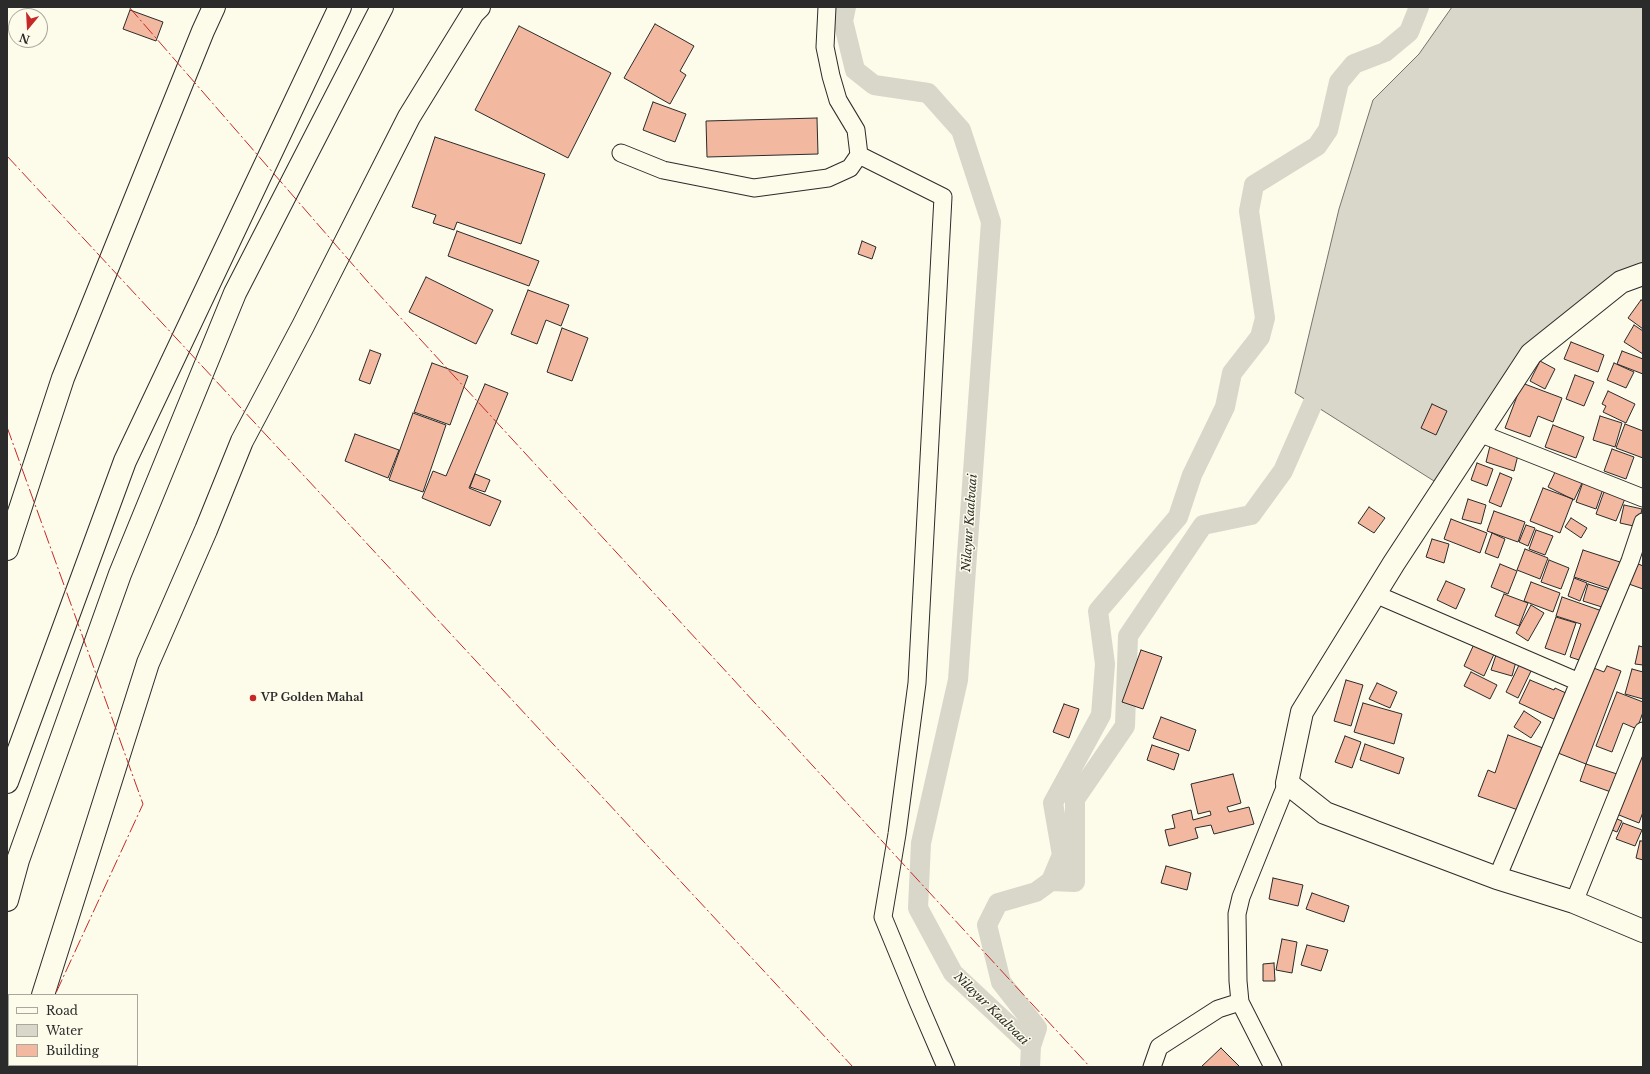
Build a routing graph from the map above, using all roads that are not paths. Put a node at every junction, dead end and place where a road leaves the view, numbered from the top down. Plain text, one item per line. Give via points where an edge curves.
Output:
1 (214, 7) edge
2 (340, 7) edge
3 (382, 7) edge
4 (479, 7) edge
5 (827, 7) edge
6 (621, 153) dead end
7 (859, 155) junction
8 (1643, 274) edge
9 (1478, 433) junction
10 (1643, 498) edge
11 (1643, 522) edge
12 (7, 550) edge
13 (1375, 594) junction
14 (1579, 682) junction
15 (1643, 731) edge
16 (7, 782) edge
17 (1287, 783) junction
18 (1497, 878) junction
19 (7, 900) edge
20 (1574, 902) junction
21 (1643, 930) edge
22 (43, 994) edge
23 (1240, 1002) junction
24 (946, 1067) edge
25 (1152, 1067) edge
26 (1274, 1067) edge

1 - 12 main road via 64,378
2 - 16 main road via 125,461
3 - 19 main road via 235,293 120,574 21,853
4 - 22 main road via 409,117 304,326 242,441 148,663
5 - 7 street via 825,47 831,76 838,100 856,130
6 - 7 street via 663,170 754,188 828,178 850,168
7 - 24 street via 943,197 917,683 883,917
8 - 9 main road via 1621,282 1531,354
9 - 10 street
9 - 13 main road
11 - 14 street via 1630,561
13 - 14 street
13 - 17 main road via 1302,712
14 - 18 street
15 - 20 street
17 - 18 main road via 1325,813
17 - 23 street via 1241,897 1237,914
18 - 20 main road
20 - 21 main road
23 - 25 street via 1218,1008 1159,1047
23 - 26 street

